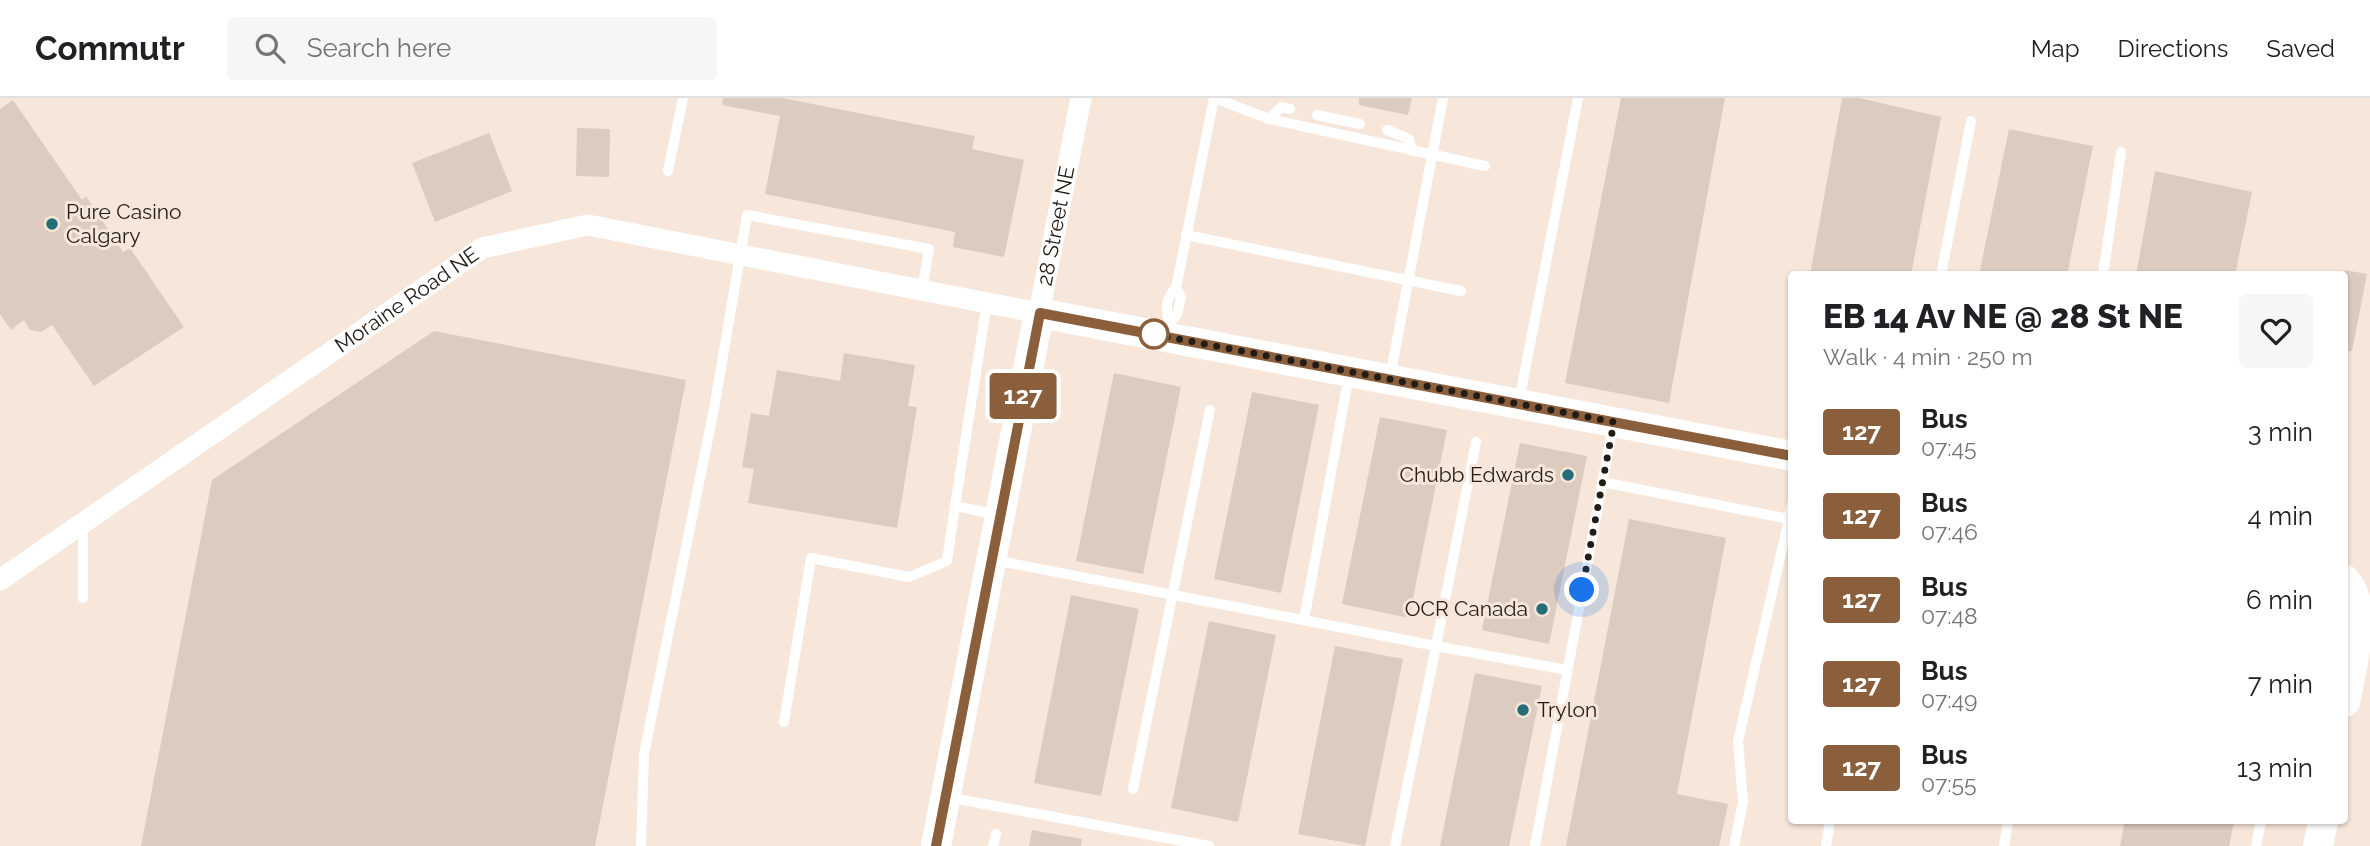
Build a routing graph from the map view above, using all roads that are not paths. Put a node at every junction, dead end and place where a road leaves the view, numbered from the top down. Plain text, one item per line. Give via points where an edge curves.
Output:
1 (683, 98) edge
2 (1081, 98) edge
3 (1214, 98) edge
4 (1443, 98) edge
5 (1578, 98) edge
6 (1242, 102) edge
7 (1290, 108) dead end
8 (1317, 115) dead end
9 (1269, 119) junction
10 (1971, 121) dead end
11 (1360, 124) dead end
12 (1387, 130) dead end
13 (1412, 151) junction
14 (2121, 152) dead end
15 (1432, 155) junction
16 (1485, 166) dead end
17 (668, 171) dead end
18 (1186, 235) junction
19 (740, 254) junction
20 (1942, 271) edge
21 (2104, 271) edge
22 (1409, 280) junction
23 (922, 290) junction
24 (1461, 291) dead end
25 (987, 302) junction
26 (1040, 313) junction
27 (1169, 329) junction
28 (1350, 372) junction
29 (1390, 379) junction
30 (1518, 404) junction
31 (1210, 410) dead end
32 (1614, 422) junction
33 (1476, 442) dead end
34 (1788, 455) edge
35 (1602, 482) junction
36 (955, 506) junction
37 (1000, 515) junction
38 (1788, 519) edge
39 (83, 523) junction
40 (1788, 523) edge
41 (992, 559) junction
42 (0, 580) edge
43 (2348, 583) edge
44 (1173, 595) junction
45 (83, 598) dead end
46 (1304, 620) junction
47 (1436, 646) junction
48 (1567, 670) junction
49 (2348, 686) edge
50 (784, 722) dead end
51 (1133, 789) dead end
52 (945, 796) junction
53 (1830, 824) edge
54 (2008, 824) edge
55 (2260, 824) edge
56 (2322, 824) edge
57 (1183, 844) edge
58 (641, 846) edge
59 (936, 846) edge
60 (1209, 846) edge
61 (1395, 846) edge
62 (1535, 846) edge
63 (1734, 846) edge
64 (1826, 846) edge
65 (2004, 846) edge
66 (2256, 846) edge
67 (2318, 846) edge

1 - 17 lane
2 - 26 street, 28 Street NE
3 - 6 lane
3 - 18 lane
4 - 15 lane
5 - 30 lane
6 - 9 lane
7 - 9 lane via 1281,107
8 - 11 lane
9 - 13 lane
10 - 20 lane
12 - 13 lane via 1409,139
13 - 15 lane
14 - 21 lane
15 - 16 lane
15 - 22 lane
18 - 22 lane
18 - 27 lane via 1176,288 1181,297
19 - 23 street, Moraine Road NE
19 - 23 lane via 747,215 929,249
19 - 39 street, Moraine Road NE via 588,225 482,248
19 - 58 lane via 644,754
22 - 24 lane
22 - 29 lane
23 - 25 street, Moraine Road NE
25 - 26 street, Moraine Road NE
25 - 36 lane
26 - 27 street
26 - 37 street, 28 Street NE
27 - 28 street
28 - 29 street
28 - 46 lane
29 - 30 street
30 - 32 street
31 - 44 lane
32 - 34 street
32 - 35 lane
33 - 47 lane
35 - 38 lane
35 - 48 lane
36 - 37 lane
36 - 50 lane via 947,561 909,577 811,558
37 - 41 street, 28 Street NE
39 - 42 street, Moraine Road NE
39 - 45 lane
40 - 63 lane via 1738,741 1743,802
41 - 44 lane
41 - 52 street, 28 Street NE
43 - 49 street via 2359,629
44 - 46 lane
44 - 51 lane
46 - 47 lane
47 - 48 lane
47 - 61 lane
48 - 62 lane
52 - 57 lane
52 - 59 street, 28 Street NE
53 - 64 lane
54 - 65 lane
55 - 66 lane
56 - 67 street
57 - 60 lane

